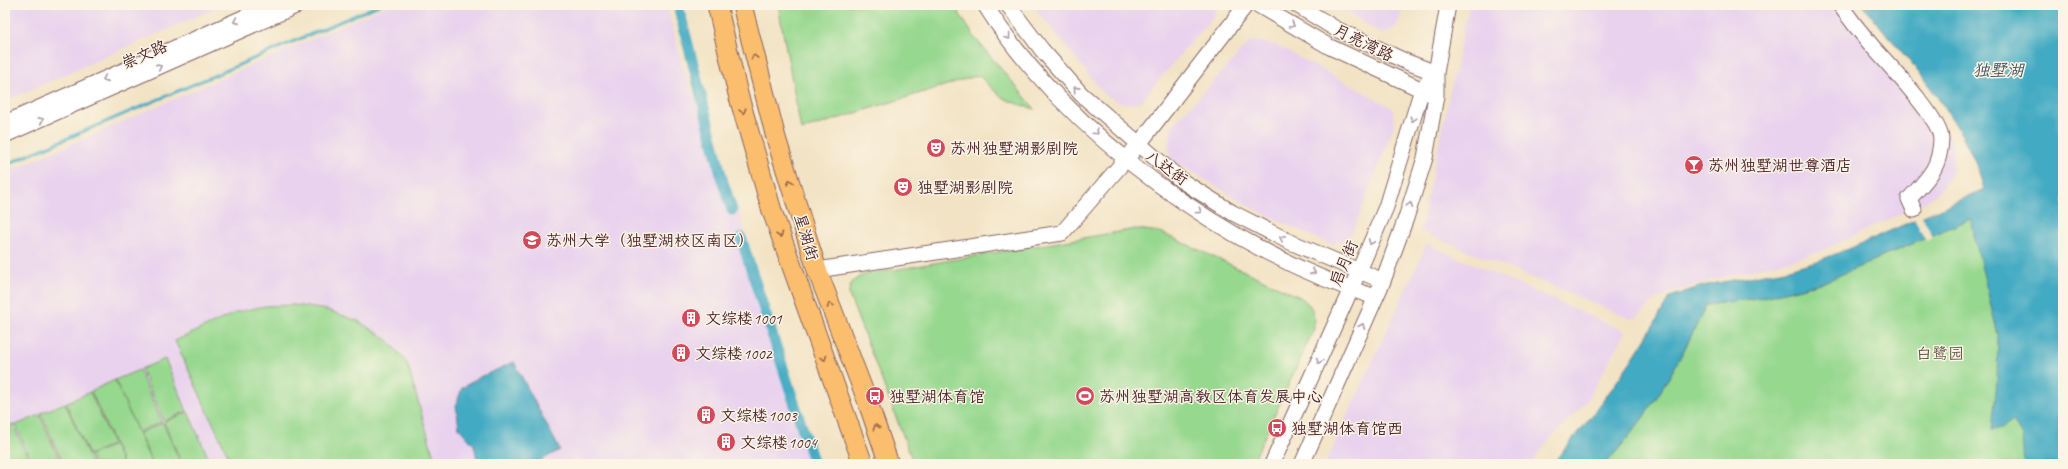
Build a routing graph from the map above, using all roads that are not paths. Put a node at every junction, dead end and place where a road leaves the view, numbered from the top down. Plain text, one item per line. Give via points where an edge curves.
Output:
1 (272, 5) edge
2 (298, 5) edge
3 (717, 5) edge
4 (742, 5) edge
5 (986, 5) edge
6 (1008, 5) edge
7 (1246, 5) edge
8 (1258, 5) edge
9 (1297, 5) edge
10 (1448, 5) edge
11 (1840, 5) edge
12 (1436, 73) junction
13 (1422, 90) junction
14 (1436, 96) junction
15 (5, 123) edge
16 (5, 135) edge
17 (1139, 144) junction
18 (1125, 160) junction
19 (1914, 210) dead end
20 (817, 270) junction
21 (1360, 272) junction
22 (1383, 281) junction
23 (1352, 289) junction
24 (1375, 297) junction
25 (863, 464) edge
26 (889, 464) edge
27 (1272, 464) edge
28 (1302, 464) edge

1 -> 15 street, 崇文路
16 -> 2 street, 崇文路
3 -> 25 main road, 星湖街 via 738,94 772,212
20 -> 4 main road, 星湖街 via 776,138
5 -> 18 street, 八达街 via 1029,64 1066,104
17 -> 6 street, 八达街 via 1081,94 1042,50
7 - 17 street
8 -> 13 street, 月亮湾路 via 1330,46
9 - 12 street, 月亮湾路 via 1336,30
10 - 12 street, 启月街
11 - 19 street via 1871,45 1925,106 1941,137 1934,172 1909,199
12 - 13 street, 启月街
12 - 14 street, 启月街
13 - 14 street, 月亮湾路
13 -> 21 street, 启月街 via 1386,207
22 -> 14 street, 启月街 via 1425,158
17 - 18 street
21 -> 17 street, 八达街 via 1288,241 1233,213 1182,181
18 - 20 street via 1062,233
18 -> 23 street, 八达街 via 1223,228 1279,257
26 -> 20 main road, 星湖街
21 - 22 street, 八达街
21 - 23 street, 启月街
22 - 24 street, 启月街
23 - 24 street, 八达街
23 -> 27 street, 启月街
28 -> 24 street, 启月街

